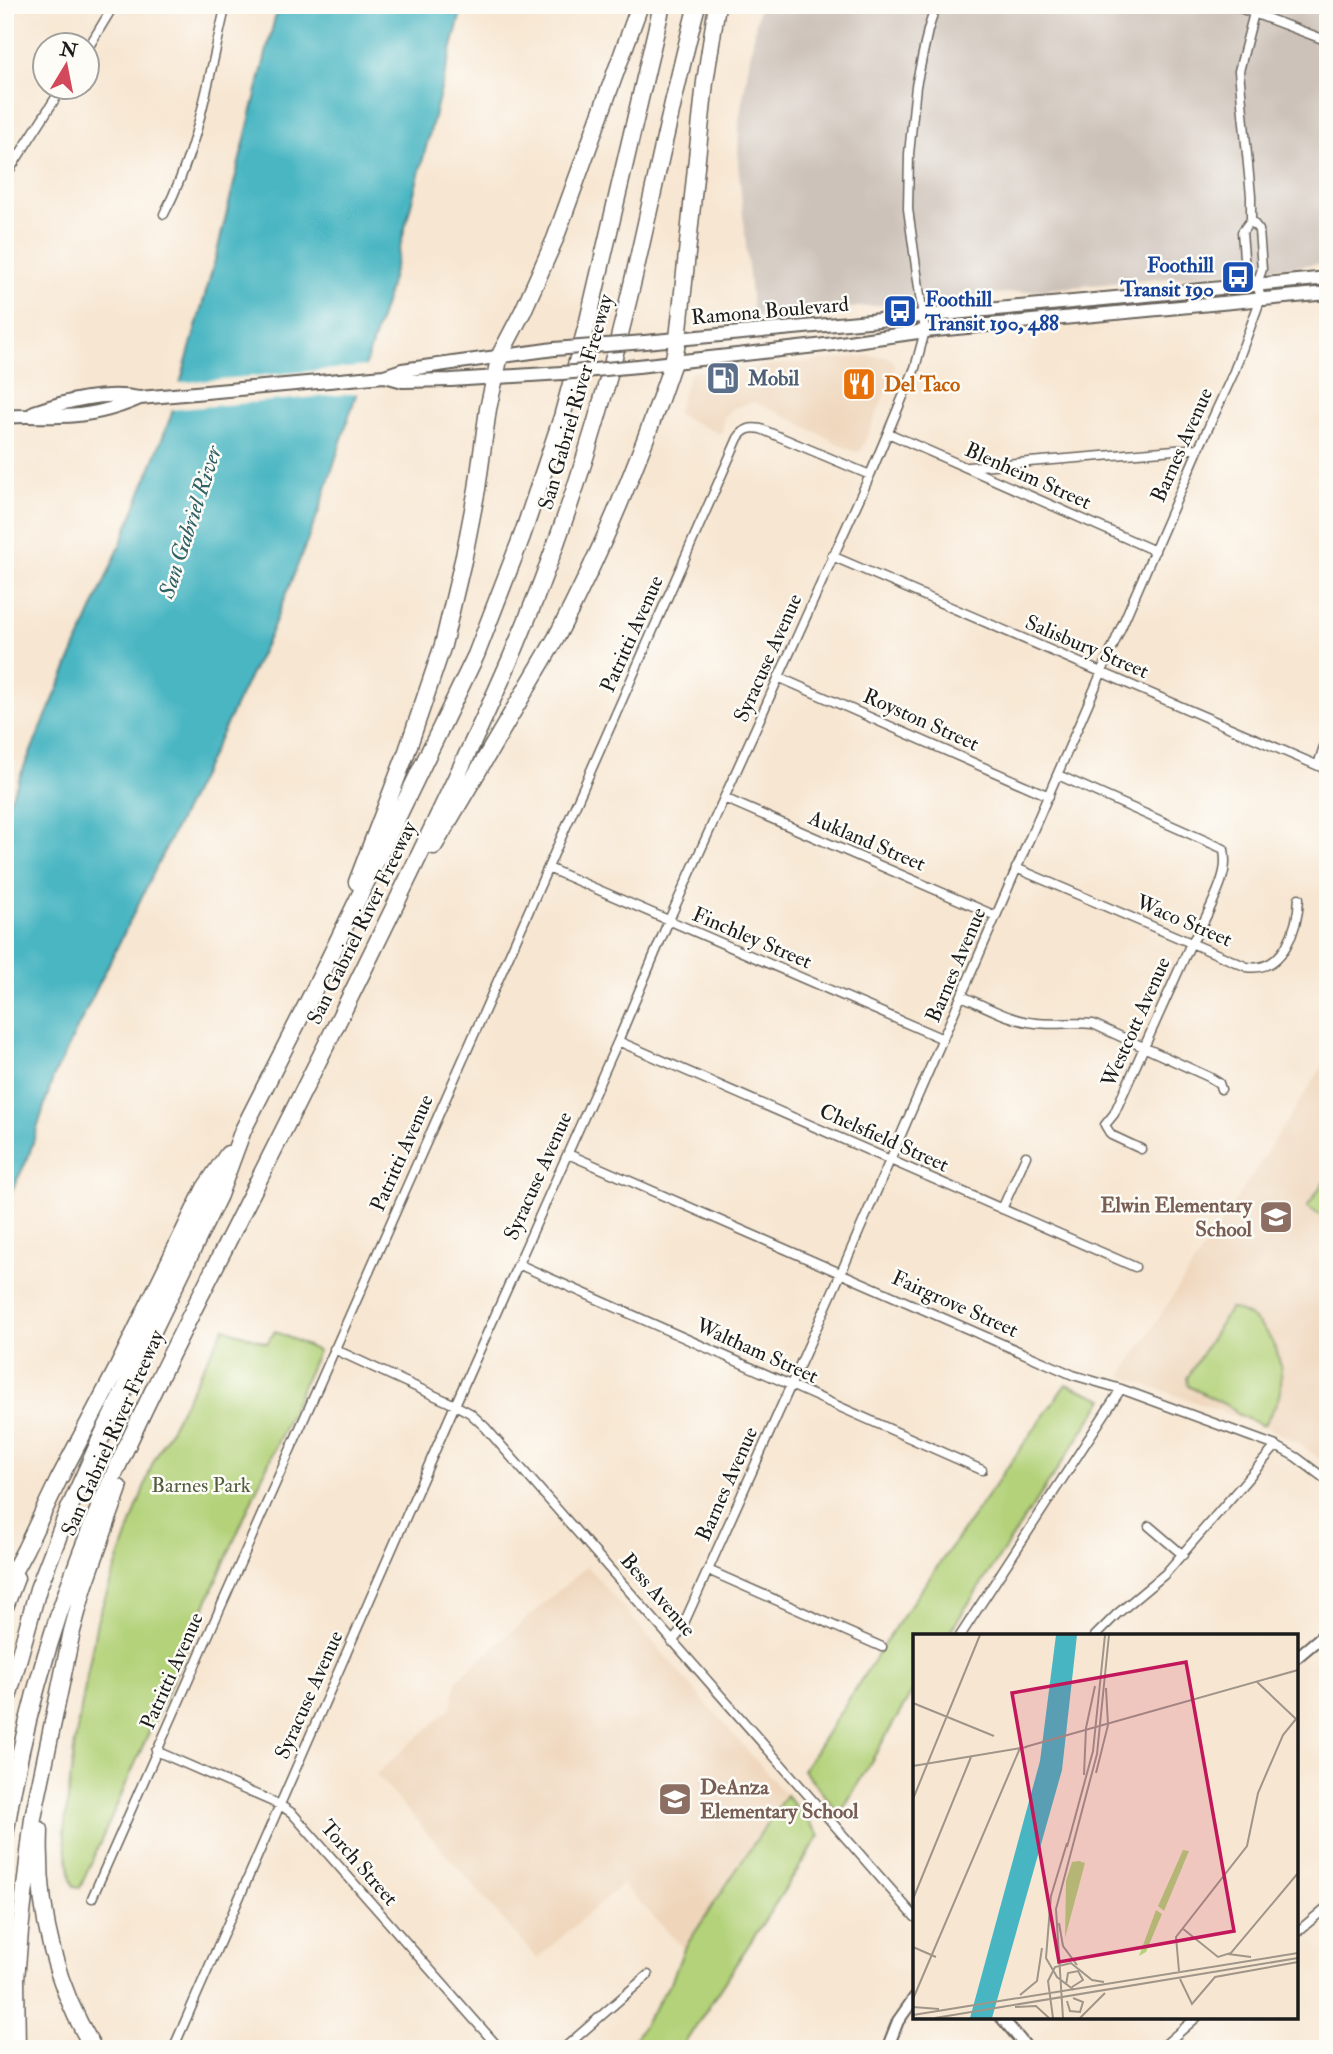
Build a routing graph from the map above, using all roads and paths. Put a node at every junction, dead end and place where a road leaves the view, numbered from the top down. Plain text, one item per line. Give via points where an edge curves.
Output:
1 (114, 5) edge
2 (224, 5) edge
3 (640, 5) edge
4 (662, 5) edge
5 (697, 5) edge
6 (718, 5) edge
7 (936, 5) edge
8 (1232, 5) edge
9 (1254, 13) junction
10 (98, 32) edge
11 (1328, 41) edge
12 (53, 102) edge
13 (5, 177) edge
14 (164, 214) dead end
15 (1251, 220) junction
16 (1328, 278) edge
17 (1256, 284) junction
18 (1328, 293) edge
19 (1261, 298) junction
20 (923, 316) junction
21 (925, 331) junction
22 (678, 339) junction
23 (500, 355) junction
24 (673, 362) junction
25 (384, 376) junction
26 (494, 378) junction
27 (5, 417) edge
28 (888, 433) junction
29 (1199, 448) junction
30 (965, 468) junction
31 (870, 475) junction
32 (1155, 551) junction
33 (832, 556) junction
34 (1102, 673) junction
35 (778, 677) junction
36 (1328, 734) edge
37 (1318, 765) junction
38 (1328, 770) edge
39 (1058, 775) junction
40 (1049, 796) junction
41 (724, 798) junction
42 (548, 868) junction
43 (1016, 868) junction
44 (1299, 898) dead end
45 (996, 916) junction
46 (669, 920) junction
47 (1191, 943) junction
48 (376, 945) junction
49 (315, 988) junction
50 (962, 996) junction
51 (943, 1040) junction
52 (618, 1041) junction
53 (1144, 1047) junction
54 (1221, 1088) dead end
55 (243, 1130) junction
56 (1141, 1149) dead end
57 (568, 1154) junction
58 (1026, 1156) dead end
59 (890, 1159) junction
60 (1002, 1209) junction
61 (518, 1265) junction
62 (1135, 1267) dead end
63 (841, 1273) junction
64 (334, 1349) junction
65 (163, 1370) junction
66 (790, 1385) junction
67 (1121, 1389) junction
68 (455, 1405) junction
69 (1276, 1446) junction
70 (982, 1470) dead end
71 (1328, 1481) edge
72 (1149, 1526) dead end
73 (25, 1550) junction
74 (1183, 1555) junction
75 (708, 1570) junction
76 (5, 1587) edge
77 (5, 1607) edge
78 (1328, 1631) edge
79 (961, 1634) edge
80 (1097, 1634) edge
81 (672, 1642) junction
82 (882, 1647) dead end
83 (1298, 1656) edge
84 (5, 1709) edge
85 (156, 1751) junction
86 (45, 1766) junction
87 (280, 1805) junction
88 (5, 1835) edge
89 (92, 1898) dead end
90 (1328, 1906) edge
91 (913, 1915) edge
92 (1298, 1931) edge
93 (648, 1975) dead end
94 (913, 2000) edge
95 (1003, 2019) edge
96 (1195, 2019) edge
97 (17, 2047) edge
98 (94, 2049) edge
99 (173, 2049) edge
100 (500, 2049) edge
101 (563, 2049) edge
102 (887, 2049) edge
103 (1028, 2049) edge
104 (1160, 2049) edge

1 - 10 street
2 - 14 street via 192,146
3 - 23 highway via 555,239
4 - 49 highway, San Gabriel River Freeway via 589,321 523,536 475,655
5 - 48 highway, San Gabriel River Freeway via 605,391 548,565 496,692
6 - 22 highway via 705,82
7 - 20 street, Syracuse Avenue via 916,86 909,154 908,209
8 - 9 street
9 - 11 street
9 - 15 street via 1238,71
12 - 13 street
15 - 17 street via 1259,230 1262,269
15 - 17 street via 1242,232 1245,270
16 - 17 main road, Ramona Boulevard
17 - 19 street
17 - 20 main road, Ramona Boulevard
18 - 19 main road, Ramona Boulevard
19 - 21 main road, Ramona Boulevard
19 - 29 street, Barnes Avenue
20 - 21 street, Syracuse Avenue
20 - 22 main road, Ramona Boulevard
21 - 24 main road, Ramona Boulevard
21 - 28 street, Syracuse Avenue
22 - 23 main road, Ramona Boulevard, bridge
22 - 24 highway
23 - 25 main road, Ramona Boulevard
23 - 26 highway
24 - 26 main road, Ramona Boulevard, bridge
24 - 48 highway via 606,538 573,604
25 - 26 main road, Ramona Boulevard via 403,381
25 - 27 main road, Ramona Boulevard via 139,398 119,394
26 - 49 highway via 464,556 443,645
28 - 30 street, Blenheim Street
28 - 31 street, Syracuse Avenue
29 - 30 street
29 - 32 street, Barnes Avenue
30 - 32 street, Blenheim Street
31 - 33 street, Syracuse Avenue
31 - 42 street, Patritti Avenue via 775,434 751,428 742,432
32 - 34 street, Barnes Avenue
33 - 34 street, Salisbury Street
33 - 35 street, Syracuse Avenue
34 - 37 street, Salisbury Street
34 - 39 street, Barnes Avenue
35 - 40 street, Royston Street
35 - 41 street, Syracuse Avenue
36 - 37 street
37 - 38 street, Salisbury Street
39 - 40 street, Barnes Avenue
39 - 47 street, Westcott Avenue via 1224,849 1224,873
40 - 43 street, Barnes Avenue
41 - 45 street, Aukland Street
41 - 46 street, Syracuse Avenue
42 - 46 street, Finchley Street
42 - 64 street, Patritti Avenue
43 - 45 street, Barnes Avenue
43 - 47 street, Waco Street
44 - 47 street, Waco Street via 1298,915 1284,950 1267,965 1247,967
45 - 50 street, Barnes Avenue
46 - 51 street, Finchley Street
46 - 52 street, Syracuse Avenue
47 - 53 street, Westcott Avenue
48 - 65 highway, San Gabriel River Freeway
49 - 55 highway, San Gabriel River Freeway
50 - 51 street, Barnes Avenue
50 - 53 street via 1022,1021 1093,1024
51 - 59 street, Barnes Avenue
52 - 57 street, Syracuse Avenue
52 - 59 street, Chelsfield Street
53 - 54 street via 1209,1077
53 - 56 street, Westcott Avenue via 1105,1125 1111,1135
55 - 73 highway via 205,1188
55 - 84 highway, San Gabriel River Freeway via 219,1195 69,1509 38,1589
57 - 61 street, Syracuse Avenue
57 - 63 street, Fairgrove Street
58 - 60 street
59 - 60 street, Chelsfield Street
59 - 63 street, Barnes Avenue
60 - 62 street, Chelsfield Street
61 - 66 street, Waltham Street
61 - 68 street, Syracuse Avenue
63 - 66 street, Barnes Avenue
63 - 67 street, Fairgrove Street via 1073,1375
64 - 68 street, Bess Avenue
64 - 85 street, Patritti Avenue
65 - 86 highway via 84,1587
65 - 88 highway, San Gabriel River Freeway via 65,1595 24,1738
66 - 70 street, Waltham Street
66 - 75 street, Barnes Avenue
67 - 69 street, Fairgrove Street
67 - 79 street
68 - 81 street, Bess Avenue via 485,1427
68 - 87 street, Syracuse Avenue
69 - 71 street, Fairgrove Street
69 - 74 street
72 - 74 street
73 - 76 highway
73 - 77 highway
74 - 80 street
75 - 81 street, Barnes Avenue
75 - 82 street
78 - 83 street
81 - 91 street, Bess Avenue
85 - 87 street, Torch Street
85 - 89 street, Patritti Avenue
86 - 97 highway via 24,1885 16,1979
86 - 98 highway via 39,1868 49,1941 63,1987
87 - 99 street, Syracuse Avenue
87 - 100 street, Torch Street via 292,1813
90 - 92 street
93 - 101 street
94 - 102 street
95 - 103 street
96 - 104 street

